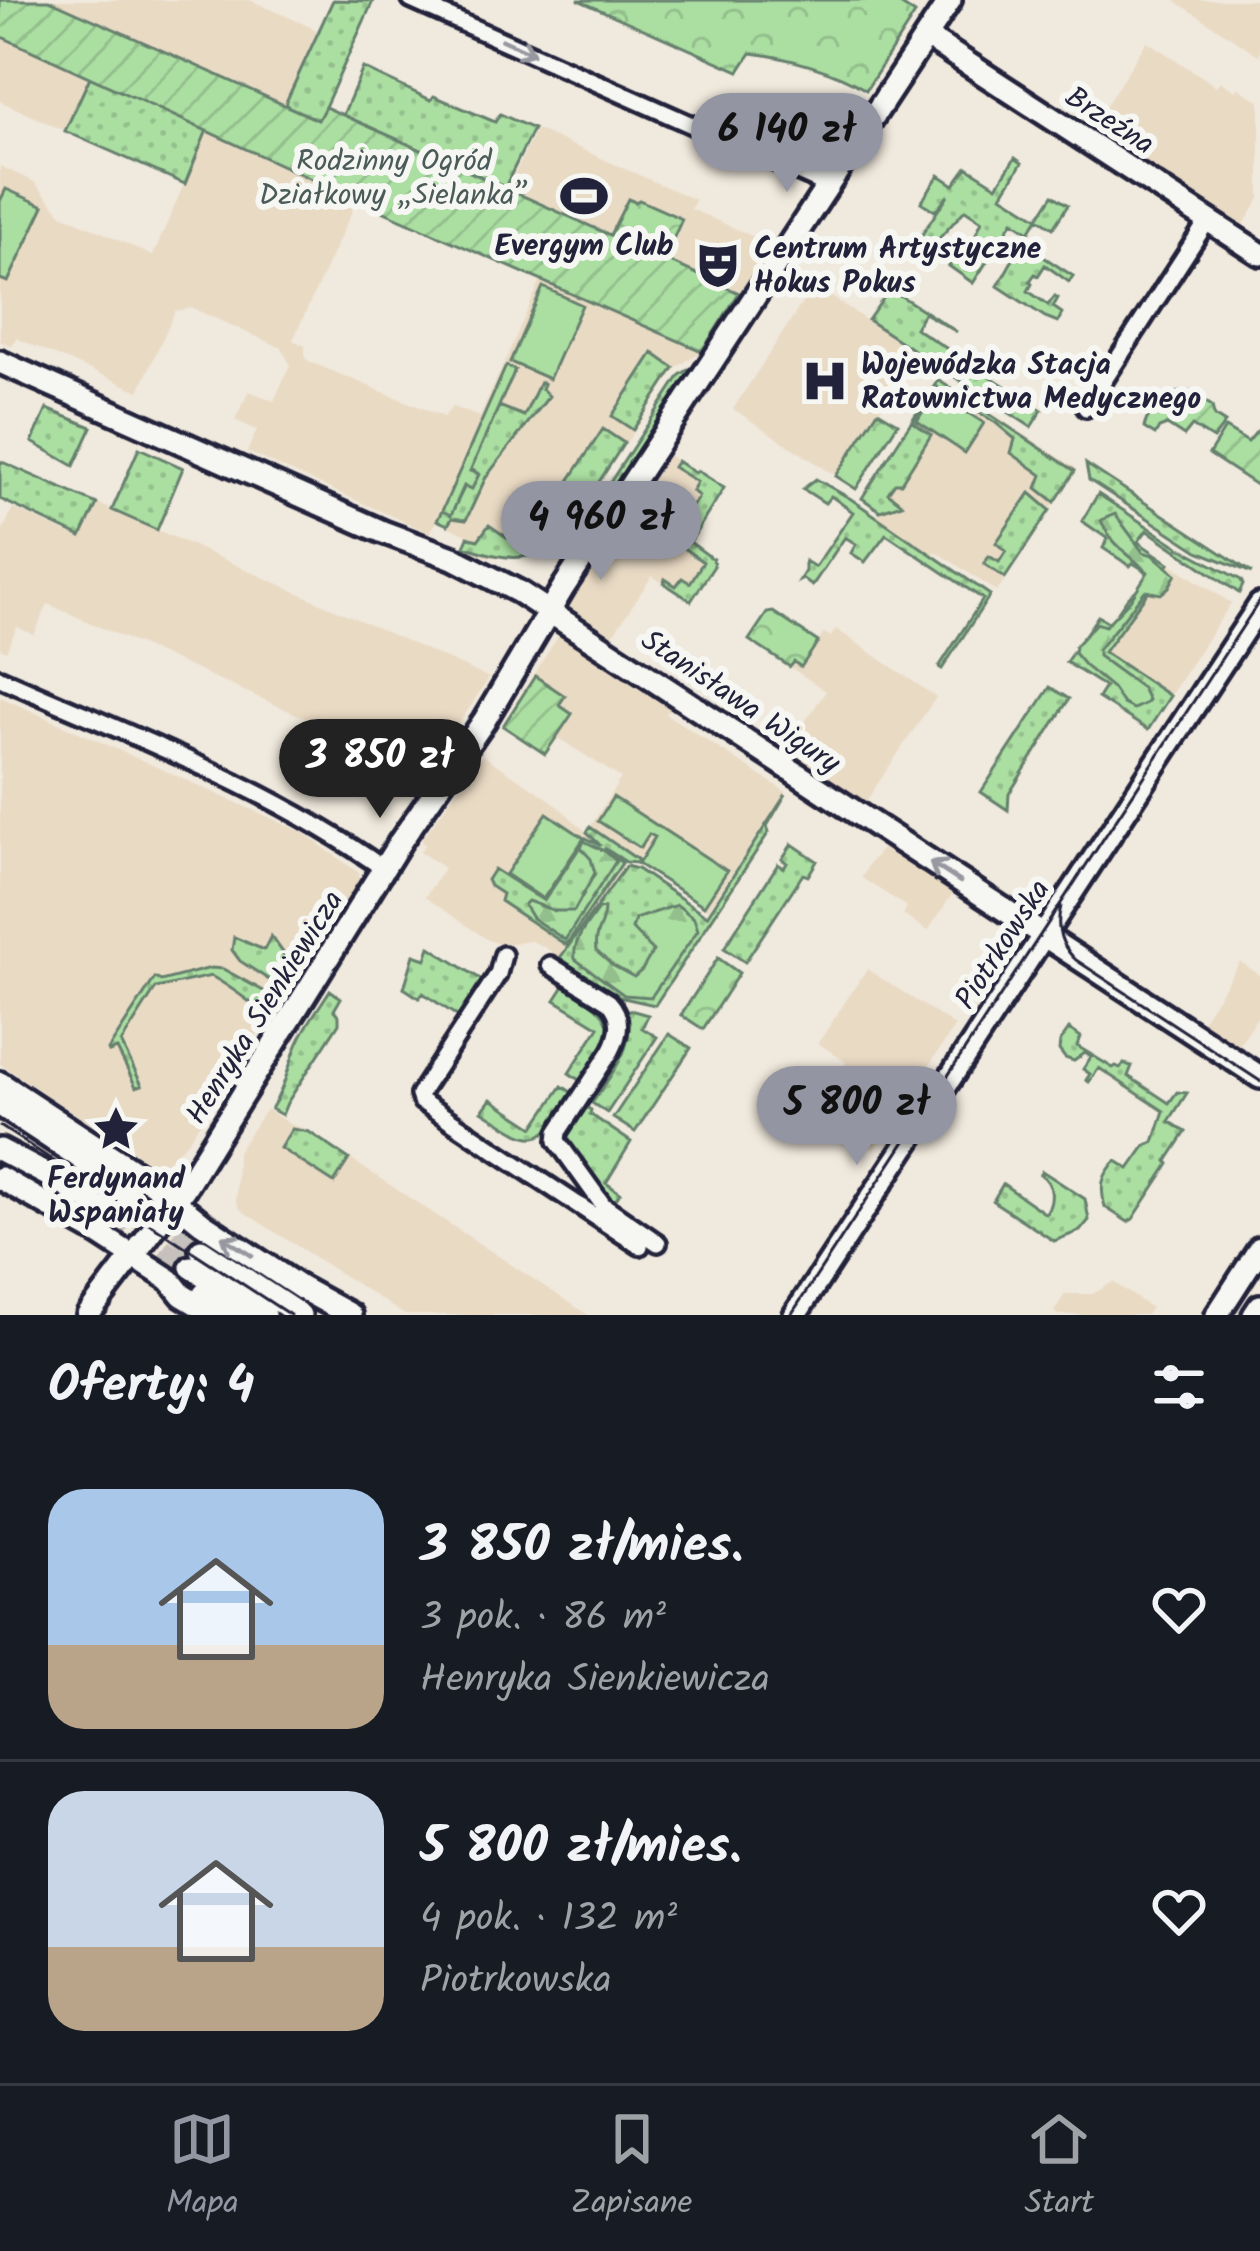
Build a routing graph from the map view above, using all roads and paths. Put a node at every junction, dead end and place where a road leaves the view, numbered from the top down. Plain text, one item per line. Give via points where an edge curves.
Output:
1 (411, 0) edge
2 (950, 0) edge
3 (927, 37) junction
4 (829, 186) junction
5 (1208, 220) junction
6 (1260, 254) edge
7 (0, 362) edge
8 (1086, 408) dead end
9 (1260, 605) edge
10 (550, 610) junction
11 (0, 678) edge
12 (384, 869) junction
13 (1043, 936) junction
14 (502, 955) dead end
15 (550, 965) dead end
16 (1260, 1077) edge
17 (0, 1084) edge
18 (0, 1105) edge
19 (0, 1150) edge
20 (0, 1178) edge
21 (126, 1194) tunnel mouth
22 (175, 1202) junction
23 (111, 1215) tunnel mouth
24 (1260, 1248) edge
25 (132, 1256) junction
26 (170, 1280) junction
27 (301, 1288) junction
28 (1260, 1306) edge
29 (88, 1315) edge
30 (215, 1315) edge
31 (237, 1315) edge
32 (265, 1315) edge
33 (300, 1315) edge
34 (333, 1315) edge
35 (350, 1315) edge
36 (795, 1315) edge
37 (1216, 1315) edge
38 (1254, 1315) edge

1 -> 4 street
2 - 3 street, Henryka Sienkiewicza
3 - 4 street, Henryka Sienkiewicza
3 - 5 street, Brzeźna
4 - 10 street, Henryka Sienkiewicza
5 - 6 street, Brzeźna
5 - 8 street
7 - 10 street, Stanisława Wigury via 453,557
9 - 13 street, Piotrkowska
10 - 12 street, Henryka Sienkiewicza
13 -> 10 street, Stanisława Wigury
11 - 12 street via 278,804
12 - 22 street, Henryka Sienkiewicza
13 - 16 street, Stanisława Wigury
13 - 36 street, Piotrkowska
14 - 15 street via 421,1101 649,1244 603,1205 557,1141 617,1040 619,1023 609,1003
17 - 22 street
18 - 21 street
19 - 23 street
20 - 25 street
22 - 25 street, Henryka Sienkiewicza
27 -> 22 street
24 - 37 street
25 - 26 street
25 - 29 street, Henryka Sienkiewicza
26 - 30 street
26 - 31 street
27 - 34 street
27 - 35 street
28 - 38 street
32 - 33 street via 196,1258

